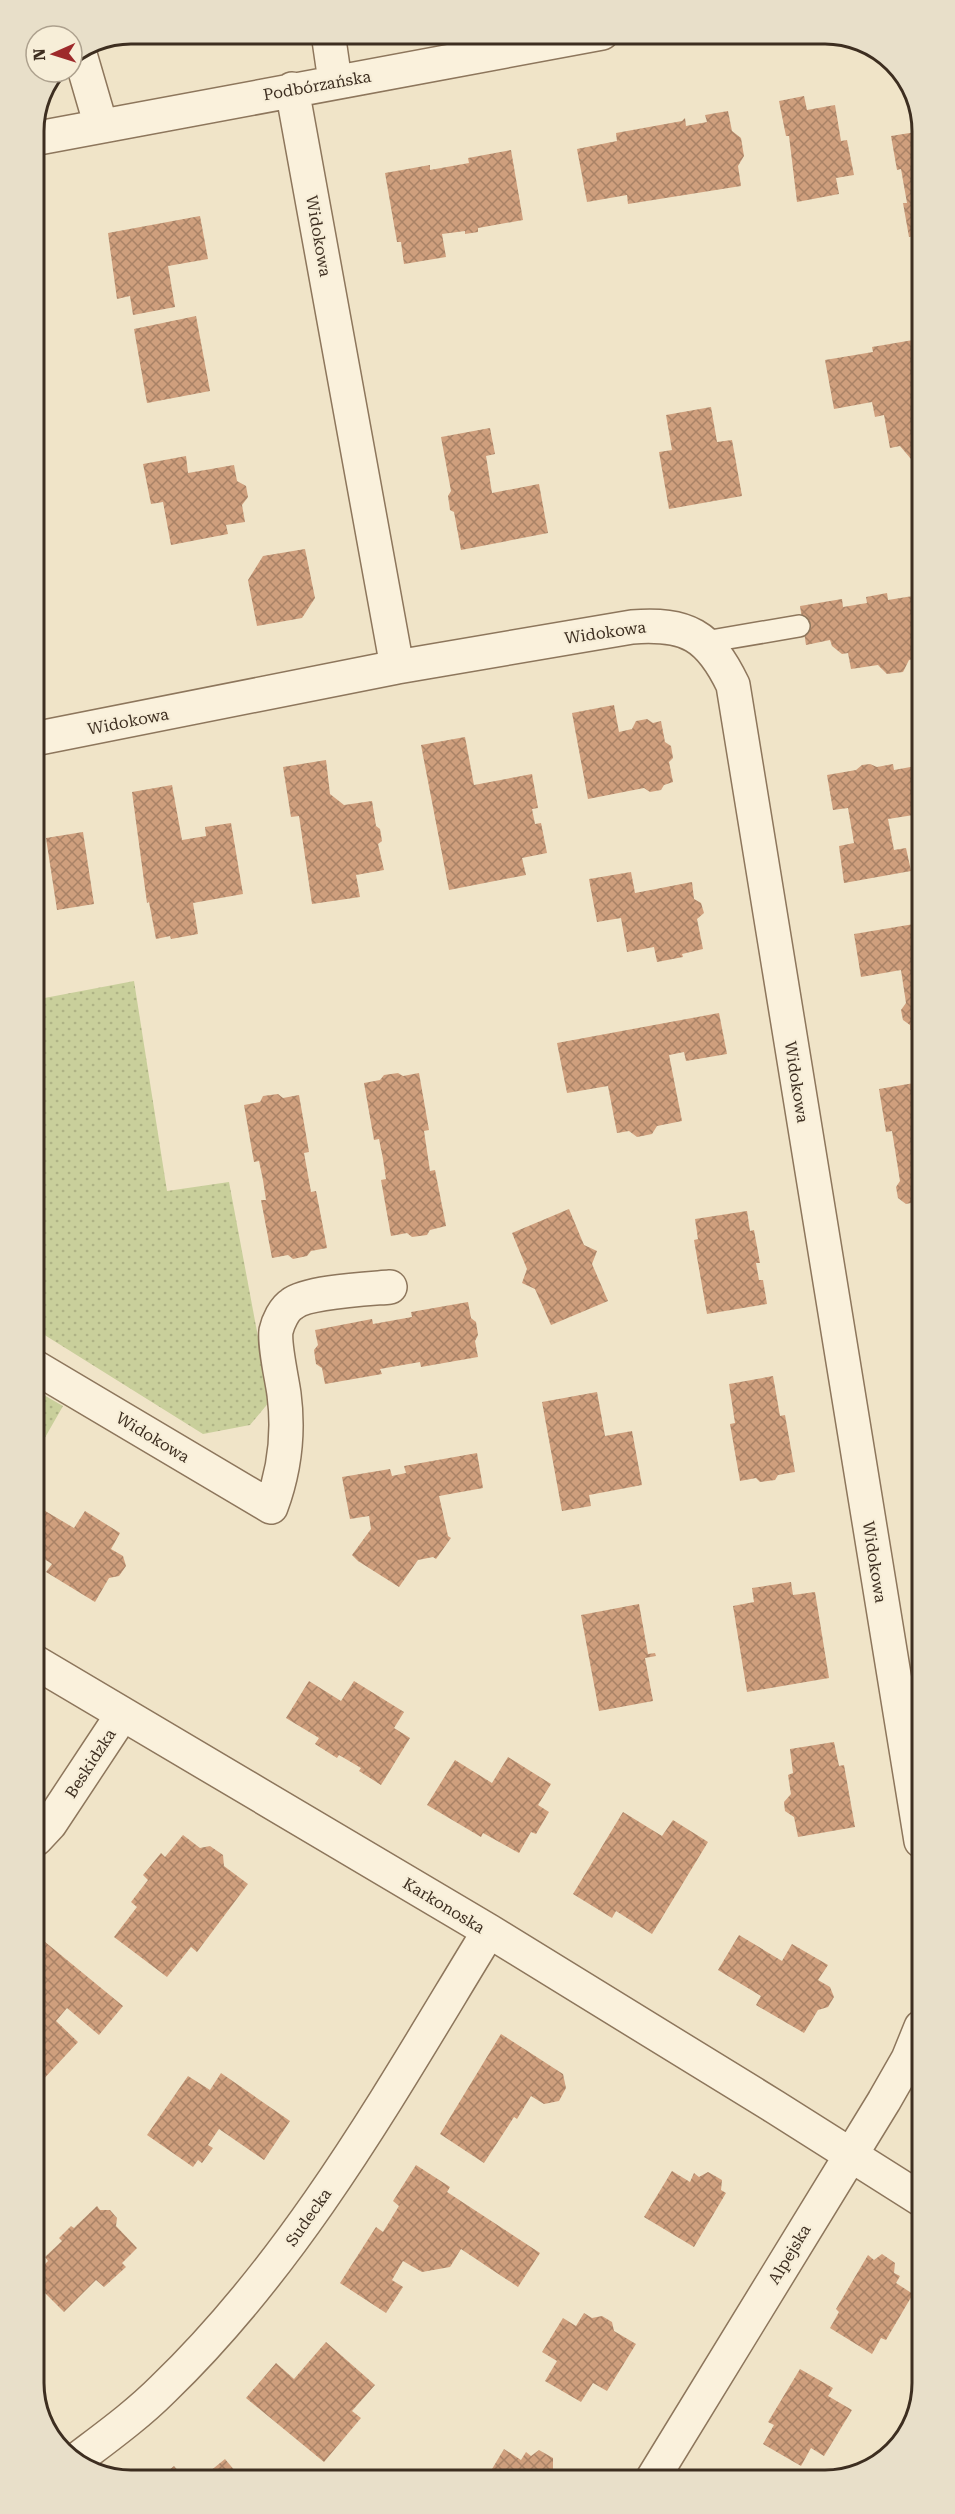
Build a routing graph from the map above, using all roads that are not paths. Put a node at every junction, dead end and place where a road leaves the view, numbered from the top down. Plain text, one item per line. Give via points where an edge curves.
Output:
1 (329, 44) edge
2 (541, 44) edge
3 (84, 68) edge
4 (335, 81) junction
5 (292, 89) junction
6 (101, 126) junction
7 (44, 137) edge
8 (799, 626) dead end
9 (705, 642) junction
10 (398, 667) junction
11 (44, 737) edge
12 (390, 1287) dead end
13 (44, 1372) edge
14 (44, 1667) edge
15 (122, 1715) junction
16 (912, 1786) edge
17 (44, 1830) edge
18 (489, 1931) junction
19 (912, 2049) edge
20 (850, 2154) junction
21 (912, 2194) edge
22 (82, 2455) edge
23 (658, 2470) edge

1 - 4 street
2 - 4 street, Podbórzańska
3 - 6 street
4 - 5 street, Podbórzańska
5 - 6 street, Podbórzańska
5 - 10 street, Widokowa
6 - 7 street, Podbórzańska
8 - 9 lane
9 - 10 street, Widokowa via 677,628 656,625
9 - 16 street, Widokowa via 721,660 733,686
10 - 11 street, Widokowa
12 - 13 street, Widokowa via 307,1297 291,1304 281,1316 276,1332 286,1431 271,1507
14 - 15 street, Karkonoska
15 - 17 street, Beskidzka
15 - 18 street, Karkonoska
18 - 20 street, Karkonoska
18 - 22 street, Sudecka via 364,2135 267,2274 163,2390
19 - 20 street, Alpejska
20 - 21 street, Karkonoska
20 - 23 street, Alpejska

